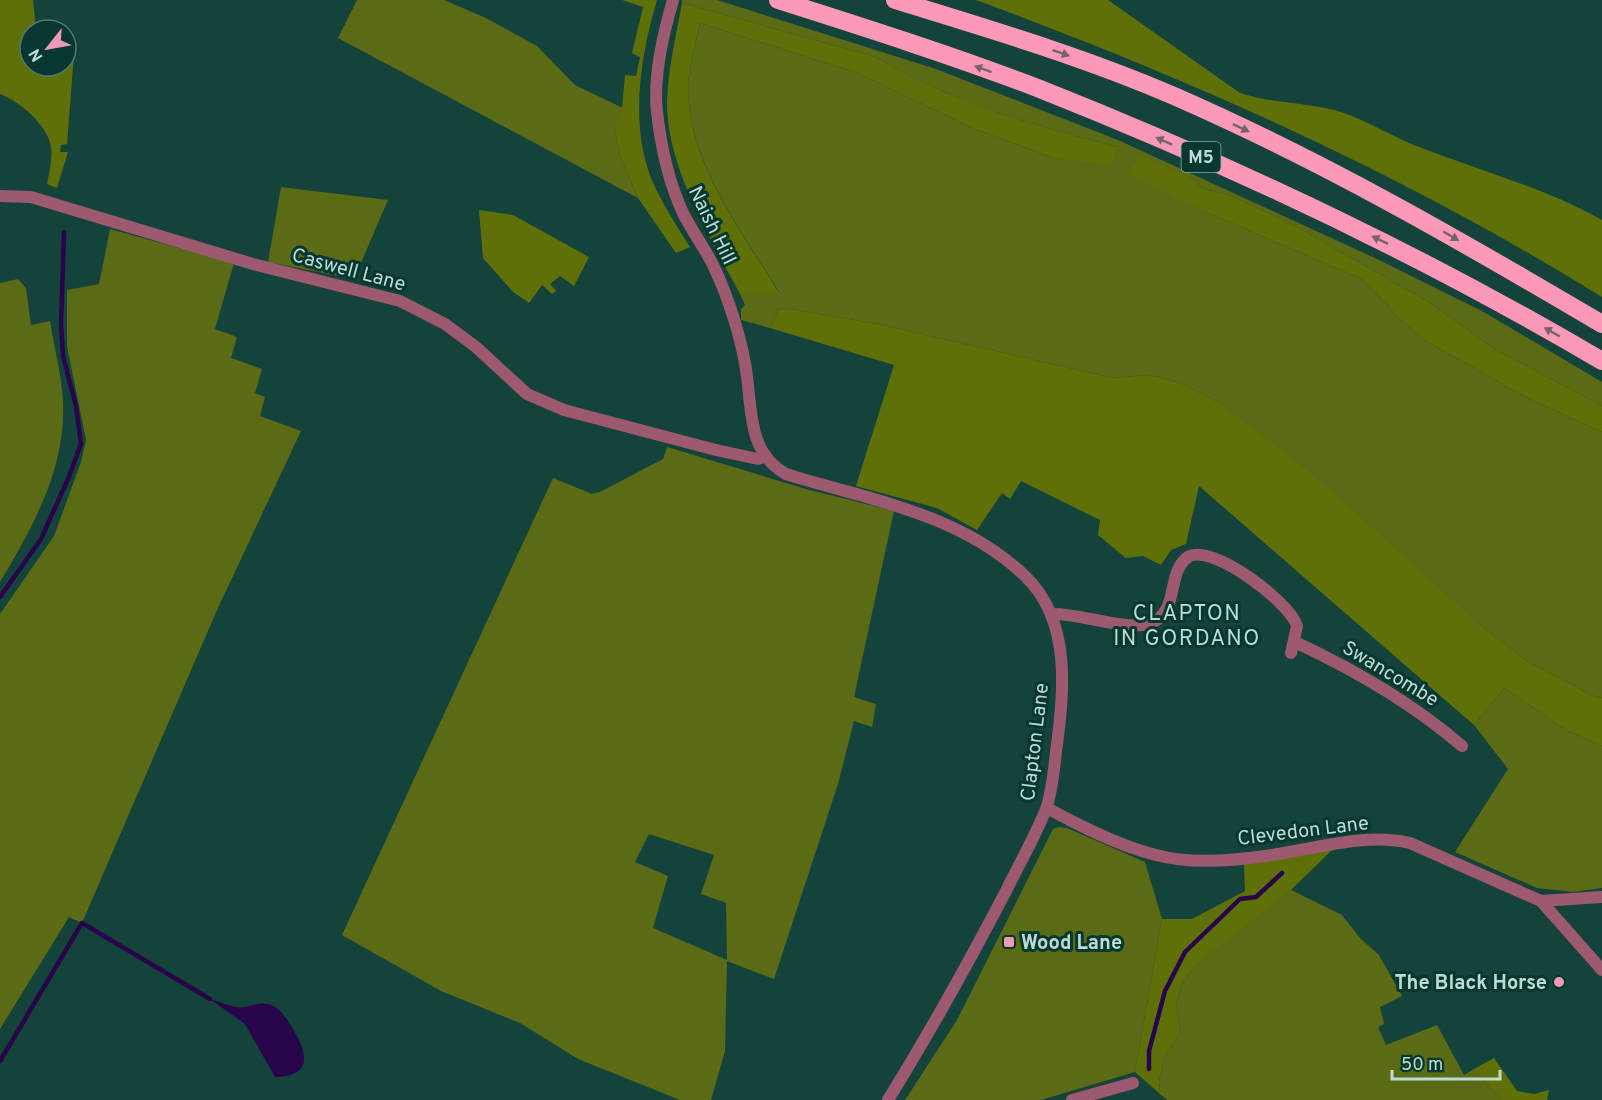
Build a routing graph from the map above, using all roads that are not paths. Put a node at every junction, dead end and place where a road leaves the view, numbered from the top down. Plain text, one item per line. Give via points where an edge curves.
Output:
1 (778, 0) edge
2 (896, 0) edge
3 (672, 3) edge
4 (0, 195) edge
5 (1602, 324) edge
6 (1602, 361) edge
7 (766, 456) junction
8 (1052, 614) junction
9 (1462, 746) dead end
10 (1047, 807) junction
11 (1602, 897) edge
12 (1541, 901) junction
13 (1602, 970) edge
14 (1132, 1083) dead end
15 (888, 1100) edge
16 (1072, 1100) edge

6 -> 1 highway, M5 via 1422,260 1286,194 1039,89
2 -> 5 highway, M5 via 1058,51 1174,96 1329,170
3 - 7 street, Naish Hill via 660,59 657,109 666,167 683,213 713,266 736,329 744,356 753,431
4 - 7 street, Caswell Lane via 31,197 253,264 400,301 445,324 527,394 555,406 716,450 758,459
7 - 8 street, Clapton Lane via 786,474 904,506 952,528 1024,576
8 - 9 street, Swancombe via 1079,614 1136,626 1149,624 1167,608 1184,561 1192,555 1212,557 1288,609 1297,626 1293,648 1343,666 1420,712
8 - 10 street, Clapton Lane via 1060,643 1062,694
10 - 12 street, Clevedon Lane via 1132,847 1179,859 1253,857 1341,842 1399,840
10 - 15 street, Clapton Lane via 976,950
11 - 12 street
12 - 13 street, Clevedon Lane
14 - 16 street

